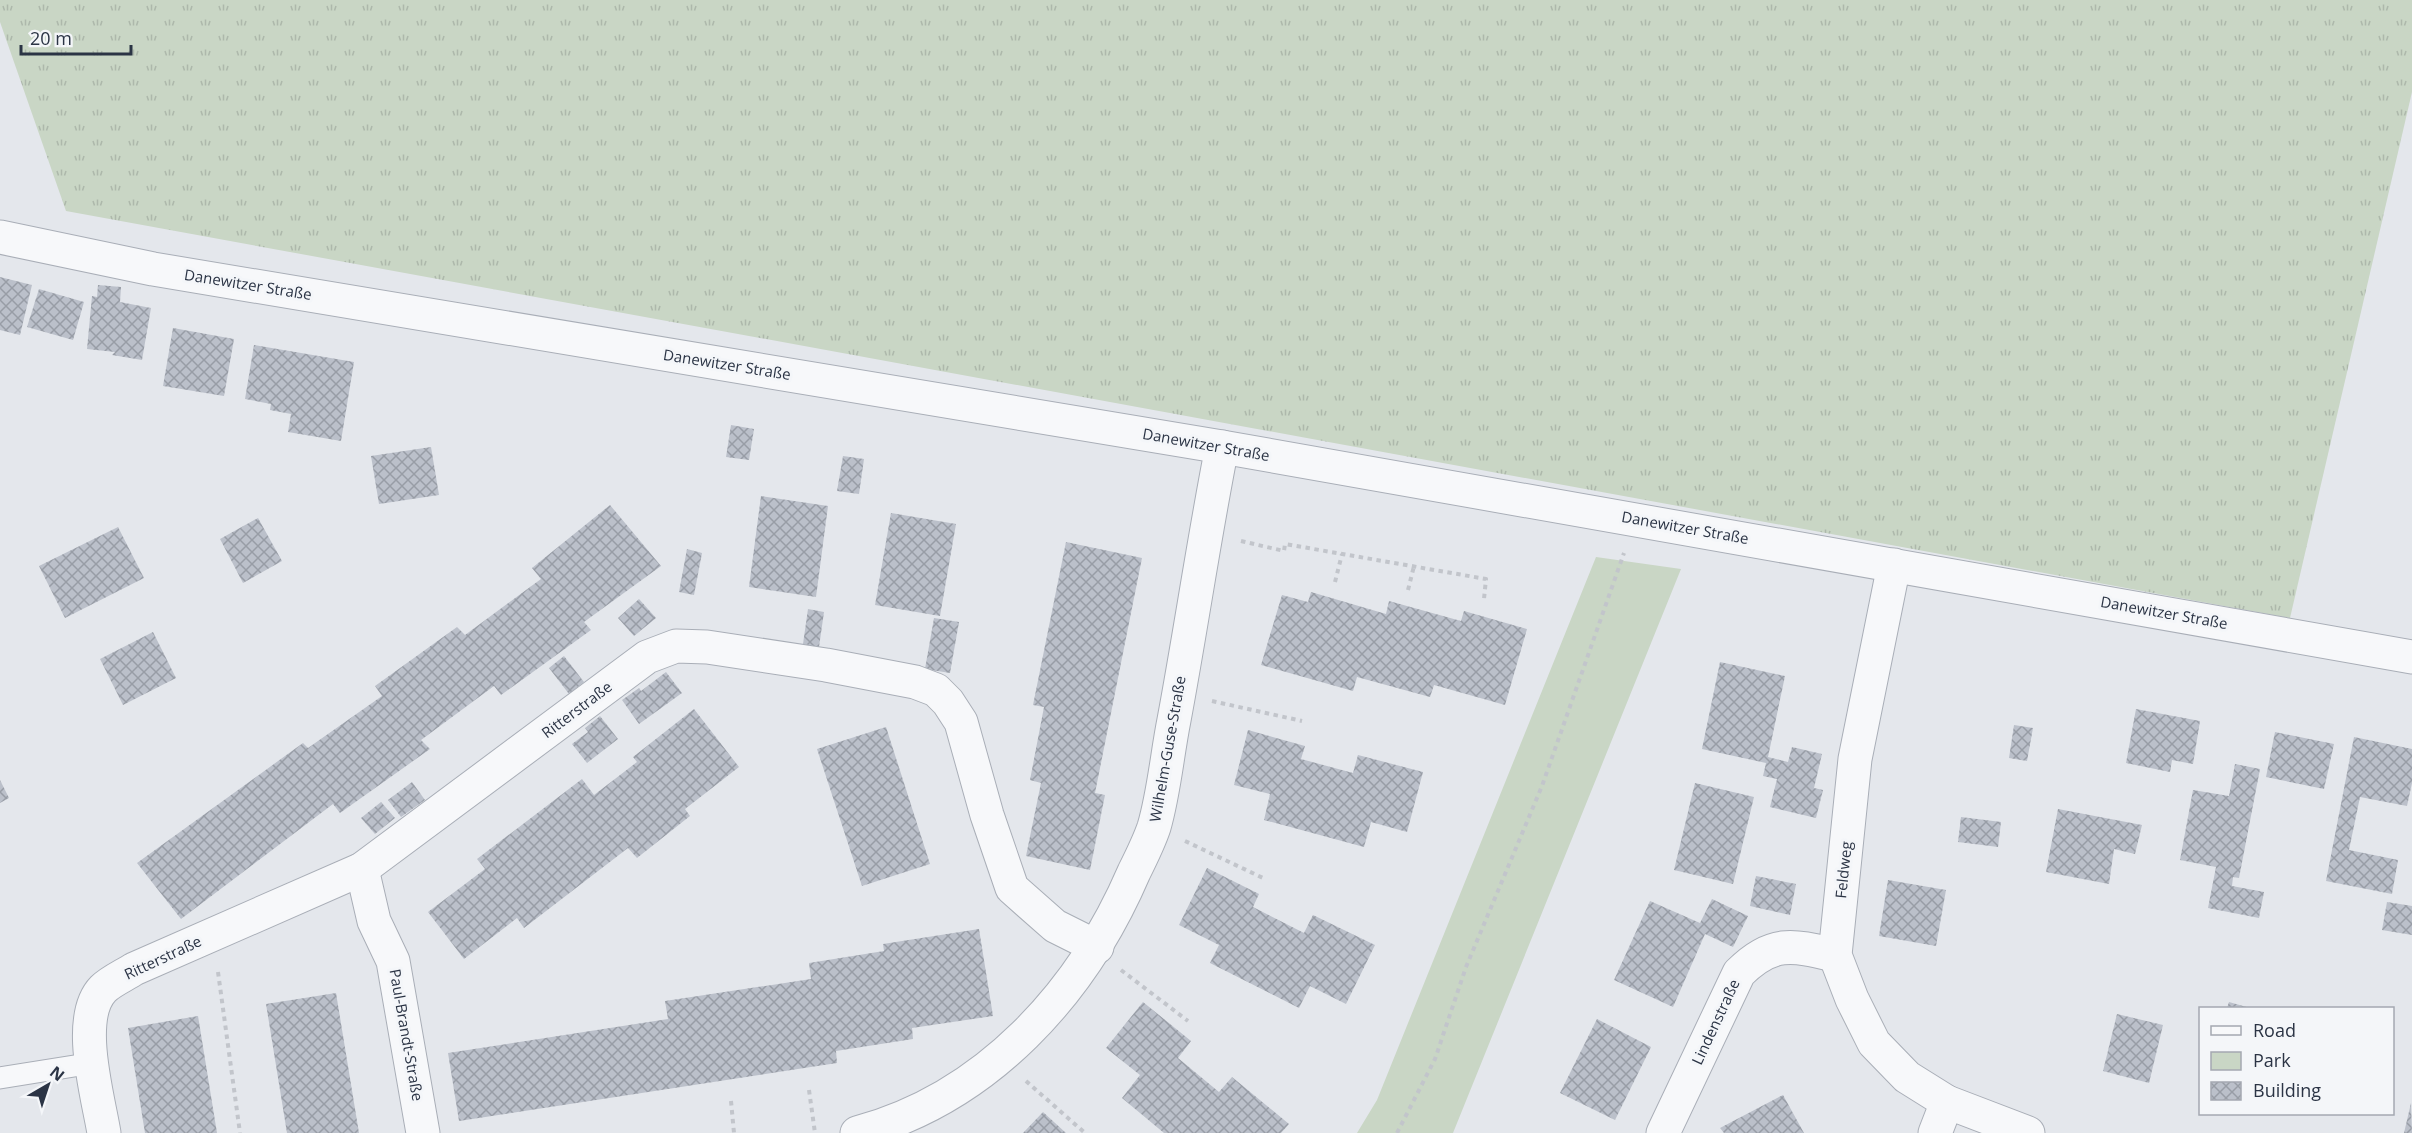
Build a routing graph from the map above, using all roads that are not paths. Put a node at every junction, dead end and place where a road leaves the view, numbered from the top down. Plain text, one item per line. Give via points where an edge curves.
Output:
1 (0, 237) edge
2 (1222, 447) junction
3 (1894, 565) junction
4 (2412, 657) edge
5 (362, 869) junction
6 (1097, 947) junction
7 (1835, 955) junction
8 (93, 1063) junction
9 (0, 1078) edge
10 (1947, 1102) junction
11 (104, 1133) edge
12 (423, 1133) edge
13 (857, 1133) edge
14 (1663, 1133) edge
15 (1935, 1133) edge
16 (2028, 1133) edge

1 - 2 street, Danewitzer Straße via 153,269
2 - 3 street, Danewitzer Straße
2 - 6 street, Wilhelm-Guse-Straße via 1154,827
3 - 4 street, Danewitzer Straße
3 - 7 street, Feldweg via 1855,759
5 - 6 street, Ritterstraße via 647,657 676,646 706,647 826,665 915,682 936,690 962,722 1012,888 1055,926
5 - 8 street, Ritterstraße via 134,969 103,989 91,1010
5 - 12 street, Paul-Brandt-Straße via 375,921 393,961
6 - 13 street, Wilhelm-Guse-Straße via 1054,1006 1001,1058 956,1091 904,1117
7 - 10 street, Feldweg via 1874,1043 1907,1077
7 - 14 street, Lindenstraße via 1788,946 1758,954 1739,973
8 - 9 lane
8 - 11 street, Ritterstraße
10 - 15 street
10 - 16 street, Feldweg

